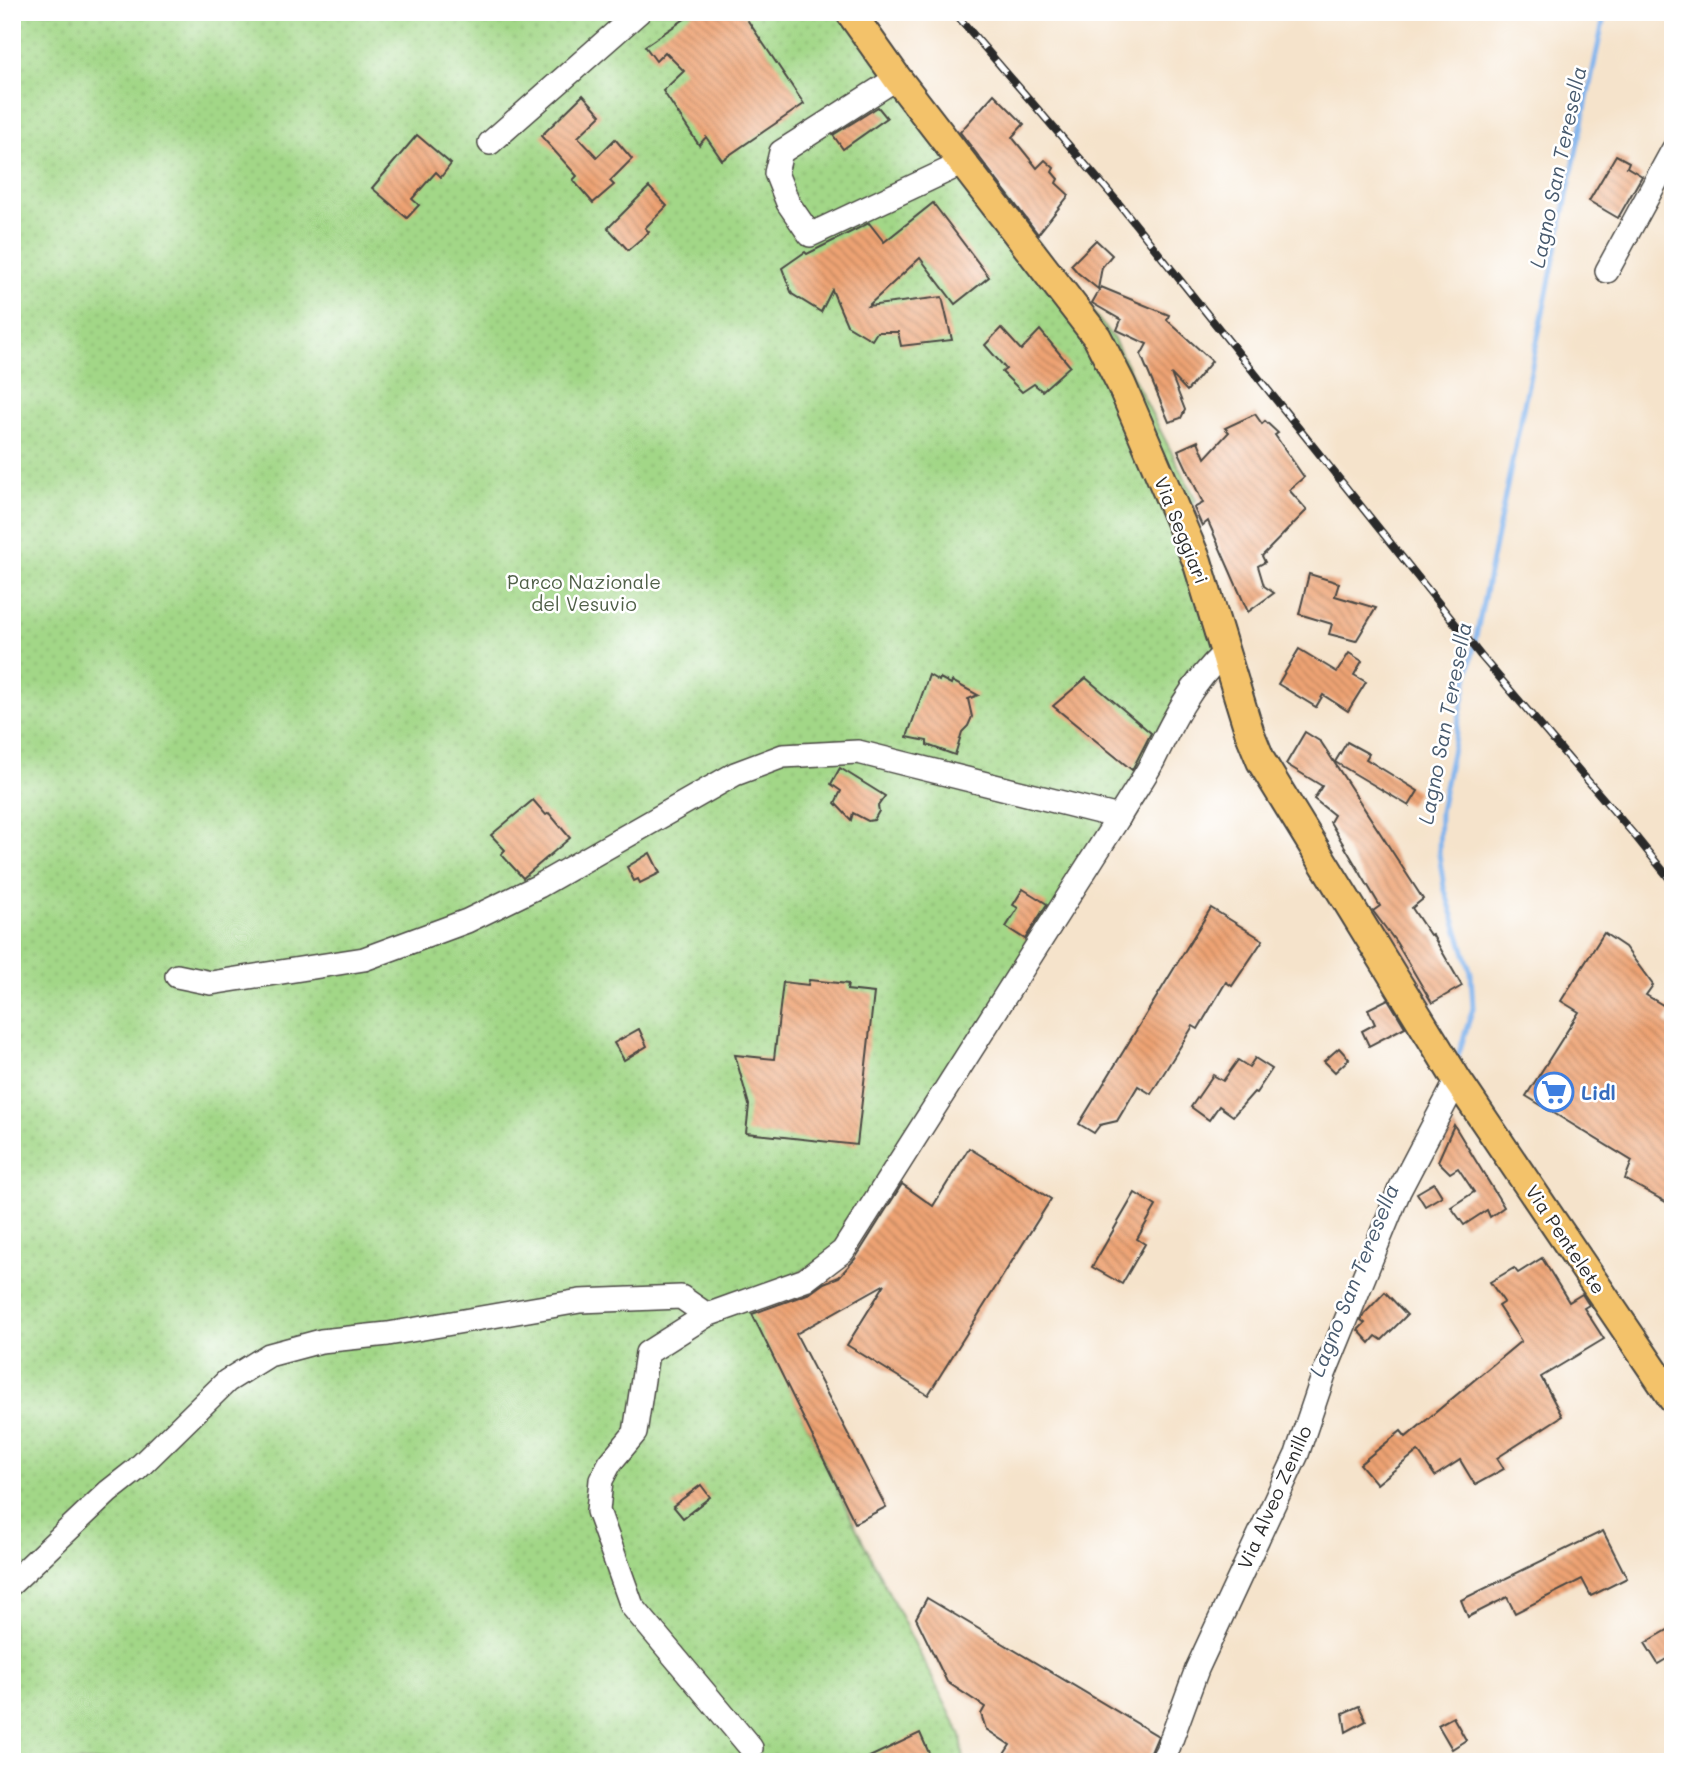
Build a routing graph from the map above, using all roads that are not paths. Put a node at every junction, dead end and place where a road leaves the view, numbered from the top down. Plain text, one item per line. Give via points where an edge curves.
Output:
1 (639, 12) edge
2 (850, 12) edge
3 (897, 78) junction
4 (490, 143) dead end
5 (1673, 150) edge
6 (962, 163) junction
7 (1607, 271) dead end
8 (1224, 653) junction
9 (1119, 817) junction
10 (177, 976) dead end
11 (1457, 1080) junction
12 (708, 1315) junction
13 (1673, 1399) edge
14 (12, 1583) edge
15 (751, 1748) dead end
16 (1161, 1762) edge

1 - 4 street
2 - 3 main road, Via Seggiari
3 - 6 main road, Via Seggiari
3 - 6 street via 781,152 776,173 788,203 810,235
5 - 7 street
6 - 8 main road, Via Seggiari via 1097,337 1197,561
8 - 9 street via 1174,715
8 - 11 main road, Via Seggiari via 1261,761
9 - 10 street via 858,752 783,757 736,774 467,921 364,959 211,983
9 - 12 street via 843,1251 805,1280
11 - 13 main road, Via Pentelete
11 - 16 street, Via Alveo Zenillo via 1399,1191 1324,1374 1297,1454 1197,1669
12 - 14 street via 681,1297 580,1301 321,1341 269,1354 227,1381
12 - 15 street via 648,1353 635,1433 601,1480 598,1511 632,1606

